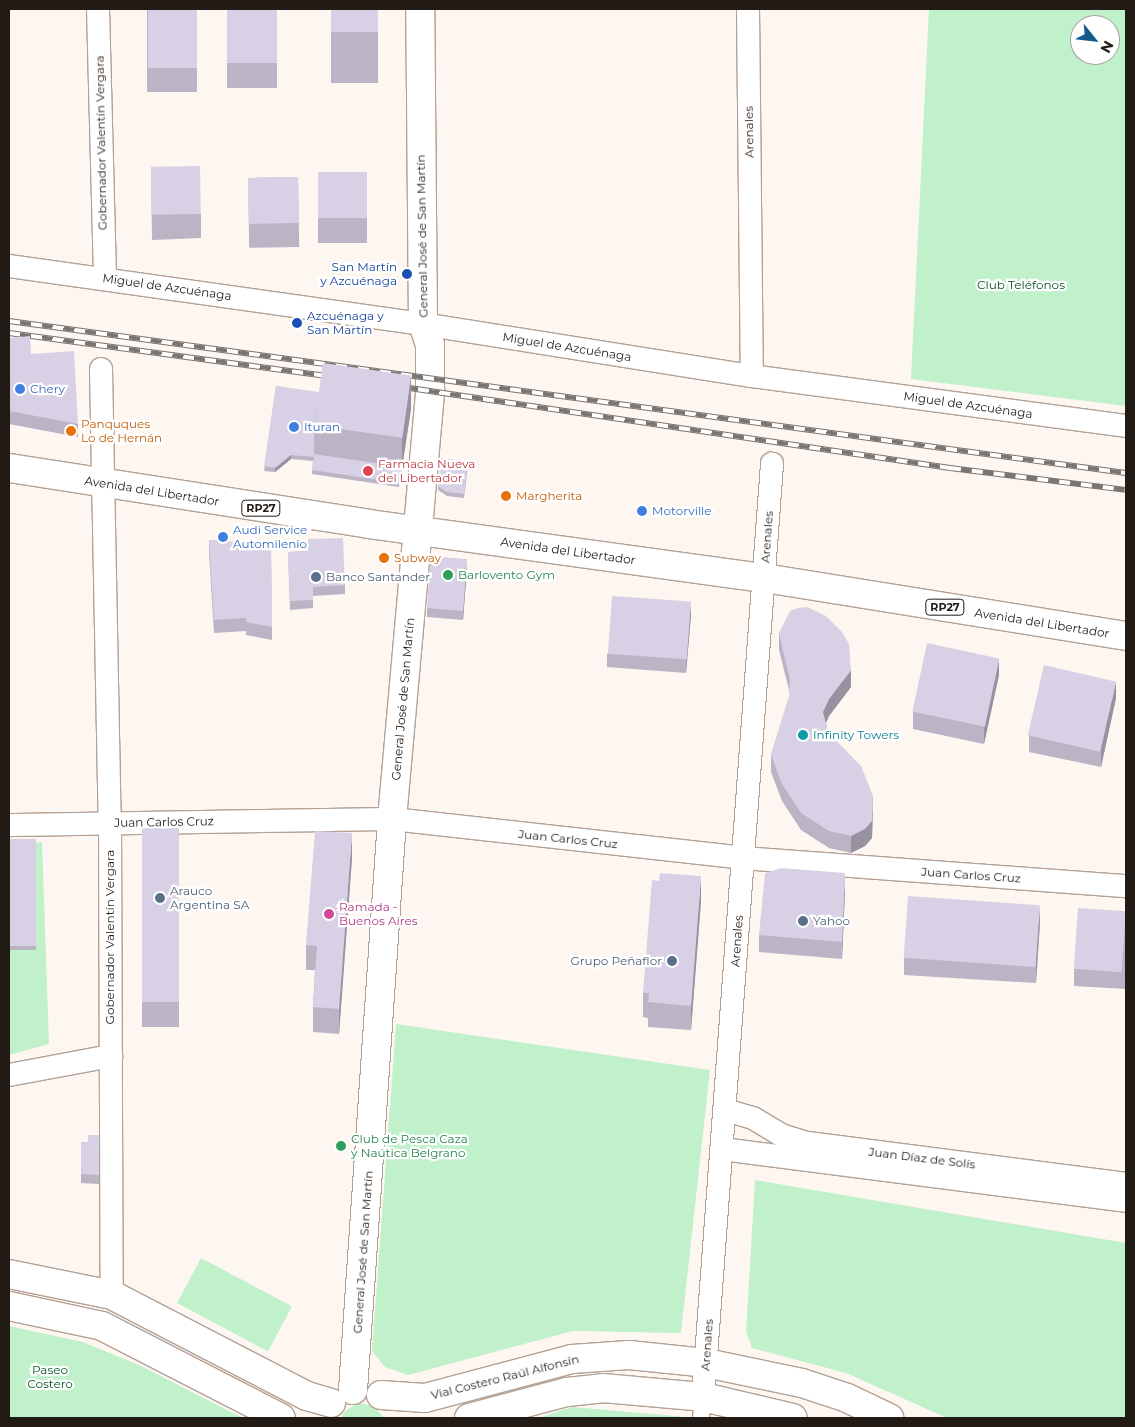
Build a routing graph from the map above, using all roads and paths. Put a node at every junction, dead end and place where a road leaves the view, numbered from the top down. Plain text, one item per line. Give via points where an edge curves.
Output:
1 (98, 9) edge
2 (420, 9) edge
3 (748, 9) edge
4 (9, 266) edge
5 (104, 278) junction
6 (424, 324) junction
7 (101, 368) dead end
8 (752, 376) junction
9 (1126, 426) edge
10 (772, 464) dead end
11 (9, 468) edge
12 (104, 484) junction
13 (418, 531) junction
14 (764, 578) junction
15 (1126, 636) edge
16 (392, 819) junction
17 (110, 823) junction
18 (9, 825) edge
19 (743, 858) junction
20 (1126, 886) edge
21 (111, 1056) junction
22 (9, 1076) edge
23 (724, 1110) junction
24 (722, 1149) junction
25 (1126, 1184) edge
26 (1126, 1201) edge
27 (9, 1274) edge
28 (112, 1295) junction
29 (9, 1306) edge
30 (706, 1363) junction
31 (381, 1395) junction
32 (336, 1404) edge
33 (702, 1407) edge
34 (281, 1418) edge
35 (397, 1418) edge
36 (469, 1418) edge
37 (793, 1418) edge
38 (889, 1418) edge

1 - 5 street, Gobernador Valentín Vergara
2 - 6 street, General José de San Martín
3 - 8 street, Arenales
4 - 5 street, Miguel de Azcuénaga
5 - 6 street, Miguel de Azcuénaga
6 - 8 street, Miguel de Azcuénaga
6 - 13 street, General José de San Martín via 430,345 430,390
7 - 12 street, Gobernador Valentín Vergara
8 - 9 street, Miguel de Azcuénaga
10 - 14 street, Arenales
11 - 12 street, Avenida del Libertador / RP27
12 - 13 street, Avenida del Libertador / RP27
12 - 17 street, Gobernador Valentín Vergara
13 - 14 street, Avenida del Libertador / RP27
13 - 16 street, General José de San Martín
14 - 15 street, Avenida del Libertador / RP27
14 - 19 street, Arenales
16 - 17 street, Juan Carlos Cruz
16 - 19 street, Juan Carlos Cruz
16 - 32 street, General José de San Martín
17 - 18 street, Juan Carlos Cruz
17 - 21 street, Gobernador Valentín Vergara
19 - 20 street, Juan Carlos Cruz
19 - 23 street, Arenales
21 - 22 street
21 - 28 street, Gobernador Valentín Vergara
23 - 24 street, Arenales
23 - 25 street, Juan Díaz de Solís via 753,1118 781,1135 808,1143
24 - 26 street, Juan Díaz de Solís
24 - 30 street, Arenales
27 - 28 street
28 - 32 street via 307,1396
29 - 34 street via 102,1326
30 - 31 street, Vial Costero Raúl Alfonsín via 629,1355 588,1356 425,1398
30 - 33 street, Arenales
30 - 38 street, Vial Costero Raúl Alfonsín via 825,1389
31 - 32 street, Vial Costero Raúl Alfonsín via 363,1389
31 - 35 street via 390,1402
33 - 36 street via 623,1388 585,1389
33 - 37 street

